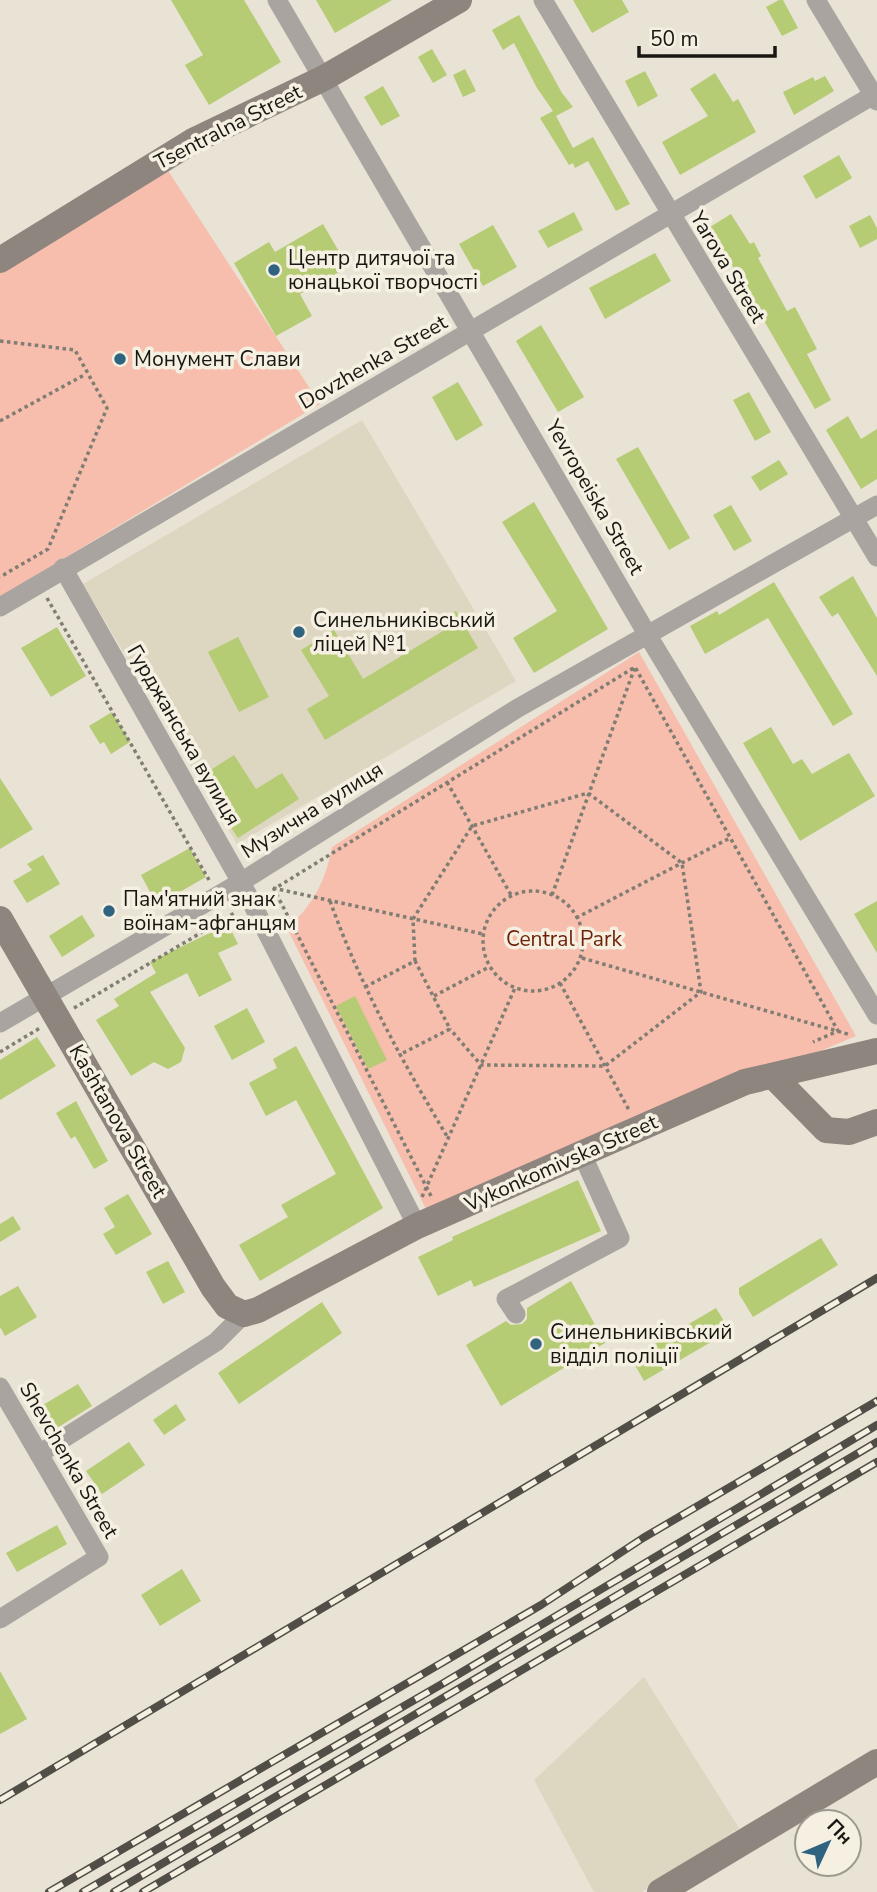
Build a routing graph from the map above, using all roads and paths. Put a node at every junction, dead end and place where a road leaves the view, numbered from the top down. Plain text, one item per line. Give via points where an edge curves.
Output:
1 (277, 0) edge
2 (458, 0) edge
3 (543, 0) edge
4 (816, 0) edge
5 (324, 78) junction
6 (876, 96) edge
7 (668, 214) junction
8 (0, 260) edge
9 (472, 331) junction
10 (0, 341) edge
11 (86, 374) junction
12 (0, 421) edge
13 (877, 505) edge
14 (854, 518) junction
15 (877, 557) edge
16 (26, 562) junction
17 (63, 568) junction
18 (0, 577) edge
19 (38, 583) junction
20 (0, 607) edge
21 (647, 634) junction
22 (635, 667) junction
23 (447, 782) junction
24 (588, 793) junction
25 (472, 826) junction
26 (730, 837) junction
27 (682, 863) junction
28 (262, 869) junction
29 (241, 882) junction
30 (274, 889) junction
31 (511, 895) junction
32 (552, 895) junction
33 (218, 896) junction
34 (330, 901) junction
35 (251, 902) junction
36 (229, 915) junction
37 (576, 918) junction
38 (0, 919) edge
39 (413, 919) junction
40 (483, 934) junction
41 (582, 958) junction
42 (415, 961) junction
43 (489, 967) junction
44 (560, 983) junction
45 (365, 987) junction
46 (515, 988) junction
47 (701, 992) junction
48 (434, 996) junction
49 (52, 1007) junction
50 (877, 1015) edge
51 (0, 1023) edge
52 (450, 1029) junction
53 (838, 1031) junction
54 (867, 1043) edge
55 (800, 1047) dead end
56 (0, 1052) edge
57 (399, 1055) junction
58 (481, 1065) junction
59 (605, 1066) junction
60 (773, 1076) junction
61 (634, 1118) dead end
62 (877, 1122) edge
63 (448, 1138) junction
64 (582, 1154) junction
65 (426, 1187) junction
66 (415, 1218) junction
67 (251, 1312) junction
68 (516, 1314) dead end
69 (0, 1387) edge
70 (39, 1454) junction
71 (0, 1619) edge
72 (877, 1762) edge
73 (660, 1892) edge

1 - 5 street, Yevropeiska Street
2 - 5 street, Tsentralna Street
3 - 7 street, Yarova Street
4 - 6 street
5 - 8 street, Tsentralna Street via 193,141
5 - 9 street, Yevropeiska Street
6 - 7 street, Dovzhenka Street
7 - 9 street, Dovzhenka Street
7 - 14 street, Yarova Street
9 - 17 street, Dovzhenka Street
9 - 21 street, Yevropeiska Street
10 - 11 path via 75,350
11 - 12 path
11 - 16 path via 107,408 48,549
13 - 14 street, Музична вулиця
14 - 15 street, Yarova Street
14 - 21 street, Музична вулиця
16 - 18 path
16 - 19 path
17 - 19 street, Dovzhenka Street
17 - 29 street, Гурджанська вулиця
19 - 20 street, Dovzhenka Street
19 - 33 path
21 - 22 path
21 - 28 street, Музична вулиця via 518,708
21 - 50 street, Yevropeiska Street
22 - 23 path
22 - 24 path
22 - 26 path
23 - 25 path
23 - 30 path
24 - 25 path
24 - 27 path
24 - 32 path
25 - 31 path
25 - 39 path
26 - 27 path
26 - 53 path
27 - 37 path
27 - 47 path
28 - 29 street, Музична вулиця
28 - 30 path
29 - 33 street, Музична вулиця
29 - 35 street, Гурджанська вулиця
30 - 34 path
30 - 35 path
30 - 65 path
31 - 32 path via 528,891
31 - 40 path via 487,918
32 - 37 path
33 - 36 path
33 - 49 street, Музична вулиця
34 - 39 path
34 - 45 path
35 - 36 path
35 - 66 street, Гурджанська вулиця
36 - 49 path
37 - 41 path via 583,938
38 - 49 street, Kashtanova Street
39 - 40 path
39 - 42 path
40 - 43 path
41 - 44 path
41 - 47 path
42 - 45 path
42 - 48 path
43 - 46 path
43 - 48 path
44 - 46 path via 531,991
44 - 59 path
45 - 57 path
46 - 58 path
47 - 53 path
47 - 59 path
48 - 52 path
49 - 51 street, Музична вулиця
49 - 56 path
49 - 67 street, Kashtanova Street via 213,1287 227,1306
52 - 57 path
52 - 58 path
53 - 54 path
53 - 55 path
54 - 60 street, Vykonkomivska Street
57 - 63 path
58 - 59 path
58 - 63 path
59 - 61 path
60 - 62 street via 826,1130 849,1132
60 - 64 street, Vykonkomivska Street via 745,1082
63 - 65 path
64 - 66 street, Vykonkomivska Street
64 - 68 street via 620,1238 506,1299
65 - 66 path
65 - 66 path via 435,1203
66 - 67 street, Vykonkomivska Street
67 - 70 street, Vykonkomivska Street via 216,1342
69 - 70 street, Shevchenka Street
70 - 71 street, Shevchenka Street via 99,1557
72 - 73 street

